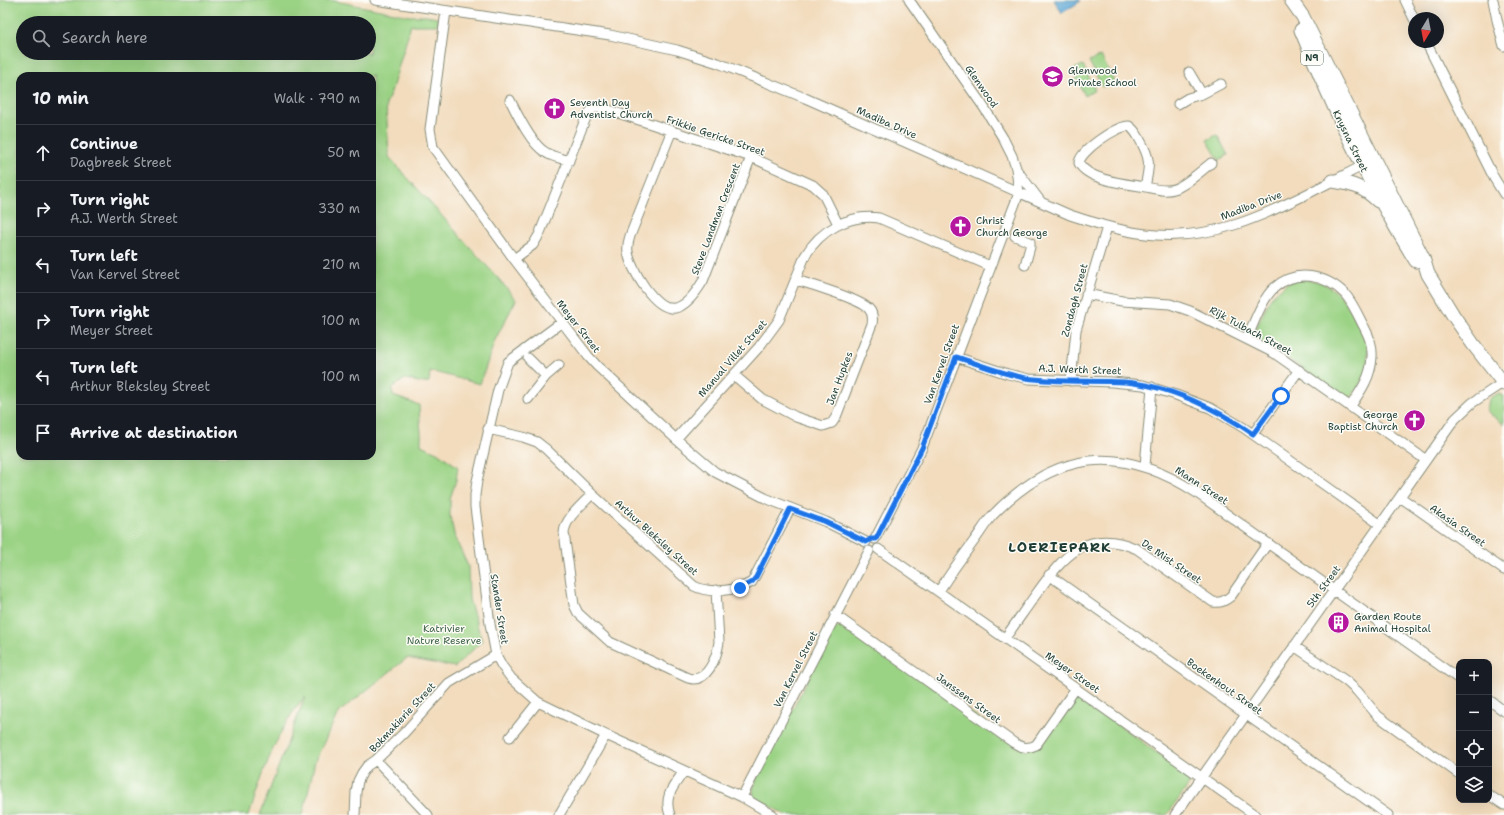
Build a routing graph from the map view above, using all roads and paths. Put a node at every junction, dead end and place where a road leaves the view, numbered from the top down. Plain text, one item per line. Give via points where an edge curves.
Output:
1 (375, 0) edge
2 (909, 0) edge
3 (1291, 0) edge
4 (1405, 0) edge
5 (1493, 0) edge
6 (446, 11) junction
7 (1411, 12) edge
8 (1504, 46) edge
9 (1429, 48) edge
10 (1189, 72) dead end
11 (1221, 84) dead end
12 (1202, 94) junction
13 (510, 100) dead end
14 (1178, 104) dead end
15 (672, 130) junction
16 (751, 157) junction
17 (1374, 160) junction
18 (569, 161) junction
19 (1211, 163) dead end
20 (1362, 166) junction
21 (1016, 168) junction
22 (1333, 181) junction
23 (1145, 187) junction
24 (1019, 193) junction
25 (1504, 194) edge
26 (1041, 203) junction
27 (1385, 208) junction
28 (838, 224) junction
29 (1107, 227) junction
30 (1015, 236) dead end
31 (514, 258) junction
32 (990, 266) junction
33 (1025, 266) dead end
34 (1428, 274) junction
35 (796, 280) junction
36 (1086, 294) junction
37 (562, 322) junction
38 (1247, 338) junction
39 (956, 357) junction
40 (528, 358) dead end
41 (559, 364) dead end
42 (1299, 370) junction
43 (546, 376) junction
44 (734, 376) junction
45 (1071, 380) junction
46 (1504, 383) edge
47 (1152, 387) junction
48 (528, 399) dead end
49 (1350, 407) junction
50 (488, 429) junction
51 (1253, 434) junction
52 (676, 439) junction
53 (1426, 460) junction
54 (1145, 466) junction
55 (592, 494) junction
56 (1400, 497) junction
57 (790, 509) junction
58 (1381, 525) junction
59 (876, 539) junction
60 (1268, 543) junction
61 (867, 547) junction
62 (878, 549) junction
63 (1504, 570) edge
64 (1049, 575) junction
65 (716, 590) junction
66 (939, 591) junction
67 (1334, 591) junction
68 (834, 615) junction
69 (1005, 638) junction
70 (1294, 646) junction
71 (496, 655) junction
72 (1456, 677) edge
73 (1076, 688) junction
74 (538, 702) junction
75 (1492, 702) edge
76 (1504, 710) edge
77 (1246, 714) junction
78 (606, 736) junction
79 (510, 737) dead end
80 (376, 760) junction
81 (684, 771) junction
82 (1456, 772) edge
83 (1202, 777) junction
84 (742, 797) junction
85 (1492, 797) edge
86 (1504, 806) edge
87 (355, 815) edge
88 (428, 815) edge
89 (559, 815) edge
90 (670, 815) edge
91 (773, 815) edge
92 (1175, 815) edge
93 (1255, 815) edge
94 (1388, 815) edge

1 - 6 street, Madiba Drive
2 - 21 street, Glenwood via 997,128
3 - 17 highway, Knysna Street / N9 via 1303,17
3 - 20 highway, Knysna Street / N9 via 1296,20
4 - 7 street
5 - 8 street
6 - 24 street, Madiba Drive via 610,35 718,62
6 - 31 street, Meyer Street via 430,129 431,141
9 - 25 street
10 - 12 street
11 - 12 street
12 - 14 street
13 - 18 street via 538,147 550,155
15 - 16 street, Frikkie Gericke Street
15 - 16 street, Steve Landman Crescent via 627,248 635,274 655,298 669,308 680,306 692,296 703,281
15 - 18 street, Frikkie Gericke Street via 600,107 596,108 588,112
16 - 28 street, Frikkie Gericke Street via 819,188
17 - 20 street, Madiba Drive
17 - 34 highway, Knysna Street / N9 via 1423,258
18 - 31 street, Frikkie Gericke Street via 536,241
19 - 23 street via 1178,188 1168,190
20 - 22 street, Madiba Drive
20 - 27 highway, Knysna Street / N9
21 - 24 street, Glenwood
21 - 26 street
22 - 27 highway via 1364,189
22 - 29 street, Madiba Drive via 1245,222 1210,232 1157,235
23 - 23 street via 1105,180 1084,171 1079,160 1090,147 1120,128 1128,126 1134,130 1147,153 1149,168
24 - 26 street, Madiba Drive
24 - 32 street, Van Kervel Street
26 - 29 street, Madiba Drive
27 - 34 highway, Knysna Street / N9 via 1417,262
28 - 32 street, Manual Villet Street via 860,218 878,218
28 - 35 street, Manual Villet Street via 810,246
29 - 36 street, Zondagh Street
30 - 33 street via 1030,242
31 - 37 street, Meyer Street
32 - 39 street, Van Kervel Street
34 - 46 highway, Knysna Street / N9 via 1461,327
35 - 44 street, Manual Villet Street via 779,320
35 - 44 street, Jan Hupkes via 861,303 871,310 873,316 836,417 832,423 824,426 796,417 762,399
36 - 38 street, Rijk Tulbach Street via 1122,301 1174,305
36 - 45 street, Zondagh Street via 1076,330
37 - 50 street, Stander Street via 508,362
37 - 52 street, Meyer Street via 597,366
38 - 42 street, Rijk Tulbach Street
38 - 49 street via 1267,296 1284,280 1302,275 1324,279 1334,285 1345,294 1358,314 1372,347 1366,384
39 - 45 street, A.J. Werth Street via 1018,377
39 - 59 street, Van Kervel Street via 922,448
40 - 43 street
41 - 43 street
42 - 49 street, Rijk Tulbach Street
42 - 51 street
43 - 48 street
44 - 52 street, Manual Villet Street
45 - 47 street, A.J. Werth Street via 1126,382
46 - 53 street, 5th Street via 1459,414
47 - 51 street, A.J. Werth Street via 1210,408
47 - 54 street
49 - 53 street, Rijk Tulbach Street
50 - 55 street, Arthur Bleksley Street via 537,442
50 - 71 street, Stander Street via 474,502
51 - 58 street, A.J. Werth Street
52 - 57 street, Meyer Street via 715,472
53 - 56 street, 5th Street
54 - 60 street, Mann Street via 1192,490
54 - 66 street, Mann Street via 1121,461 1092,460 1038,478 1020,490 989,520
55 - 65 street, Arthur Bleksley Street via 694,586
55 - 65 street via 567,522 564,533 574,605 578,613 610,642 688,678 701,678 718,650
56 - 58 street, 5th Street
56 - 63 street, Akasia Street
57 - 61 street, Meyer Street via 826,522
57 - 65 street, Arthur Bleksley Street via 752,582 740,588
58 - 67 street, 5th Street
59 - 61 street via 871,539
59 - 62 street
60 - 64 street, De Mist Street via 1231,596 1219,603 1213,602 1137,549 1114,542 1084,545 1062,561
60 - 67 street, Mann Street
61 - 62 street via 875,552
61 - 68 street, Van Kervel Street
62 - 66 street, Meyer Street
64 - 69 street, De Mist Street
64 - 77 street, Boekenhout Street
66 - 69 street, Meyer Street
67 - 70 street, 5th Street
67 - 72 street, Mann Street
68 - 73 street, Janssens Street via 1021,747 1036,745
68 - 84 street, Van Kervel Street
69 - 73 street, Meyer Street
70 - 77 street, 5th Street
70 - 82 street via 1357,691 1378,716
71 - 74 street, Stander Street via 511,678
71 - 80 street, Bokmakierie Street via 448,683
73 - 83 street, Meyer Street
74 - 78 street, Stander Street
74 - 79 street
75 - 76 street
77 - 83 street, 5th Street
77 - 94 street, Boekenhout Street
78 - 81 street, Stander Street
78 - 89 street
80 - 87 street, Bokmakierie Street via 367,766 358,781
80 - 88 street
81 - 84 street, Stander Street
81 - 90 street via 668,796
83 - 92 street, 5th Street
83 - 93 street, Meyer Street
84 - 91 street, Stander Street
85 - 86 street

